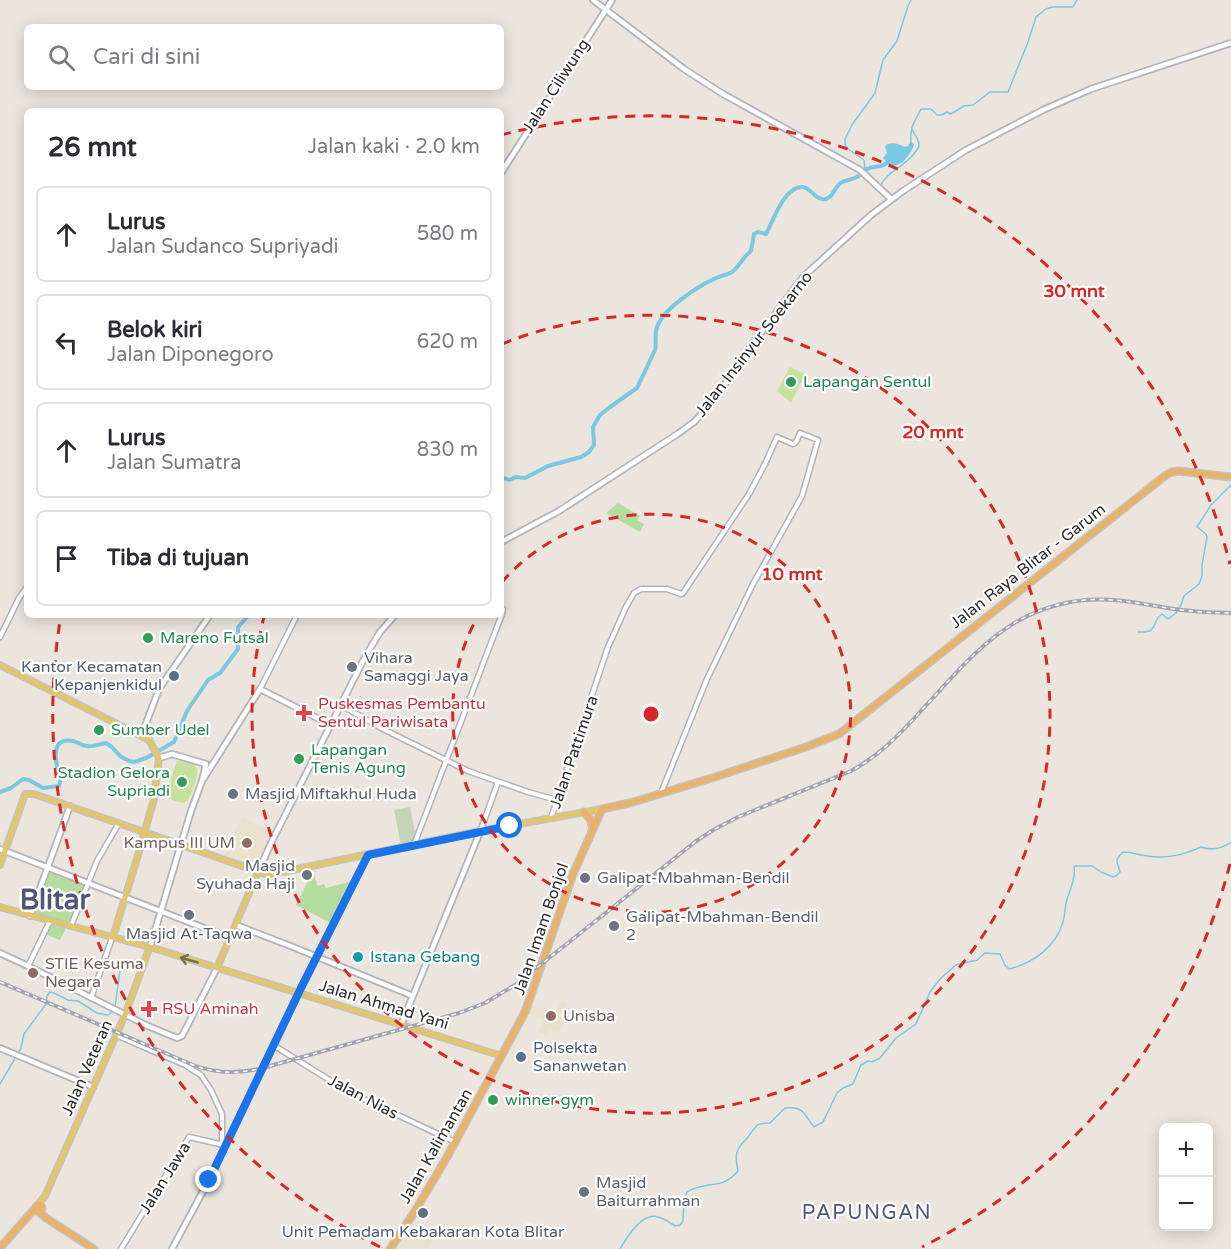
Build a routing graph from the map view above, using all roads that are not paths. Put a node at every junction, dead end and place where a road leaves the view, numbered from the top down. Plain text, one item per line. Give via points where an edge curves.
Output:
1 (593, 0) edge
2 (612, 0) edge
3 (606, 9) junction
4 (1231, 43) edge
5 (504, 168) edge
6 (891, 199) junction
7 (1231, 477) edge
8 (504, 540) edge
9 (24, 591) edge
10 (208, 618) edge
11 (296, 618) edge
12 (392, 618) edge
13 (500, 618) edge
14 (0, 638) edge
15 (1, 665) edge
16 (260, 689) junction
17 (341, 705) junction
18 (331, 725) junction
19 (145, 726) junction
20 (141, 736) junction
21 (149, 740) junction
22 (159, 757) junction
23 (446, 761) junction
24 (209, 765) junction
25 (498, 782) junction
26 (661, 793) junction
27 (557, 800) junction
28 (70, 806) junction
29 (602, 809) junction
30 (584, 812) junction
31 (551, 818) junction
32 (119, 823) junction
33 (593, 829) junction
34 (145, 832) junction
35 (480, 832) junction
36 (417, 842) junction
37 (182, 845) junction
38 (2, 850) edge
39 (368, 855) junction
40 (358, 856) junction
41 (362, 864) junction
42 (0, 866) edge
43 (47, 868) junction
44 (258, 872) junction
45 (268, 875) junction
46 (254, 882) junction
47 (87, 884) junction
48 (125, 898) junction
49 (0, 907) edge
50 (161, 912) junction
51 (30, 916) junction
52 (50, 921) junction
53 (236, 925) junction
54 (71, 927) junction
55 (110, 937) junction
56 (230, 938) junction
57 (149, 948) junction
58 (0, 953) edge
59 (317, 956) junction
60 (28, 966) junction
61 (217, 968) junction
62 (303, 983) junction
63 (290, 990) junction
64 (298, 993) junction
65 (413, 996) junction
66 (91, 998) junction
67 (125, 1015) junction
68 (402, 1023) junction
69 (116, 1035) junction
70 (275, 1046) junction
71 (0, 1048) edge
72 (502, 1056) junction
73 (93, 1087) junction
74 (455, 1142) junction
75 (224, 1145) junction
76 (38, 1209) junction
77 (0, 1248) edge
78 (94, 1249) edge
79 (121, 1249) edge
80 (172, 1249) edge
81 (390, 1249) edge

1 - 3 main road
2 - 3 main road, Jalan Ciliwung
3 - 5 main road, Jalan Ciliwung
3 - 6 main road via 684,69 862,172
4 - 6 main road, Jalan Insinyur Soekarno via 1102,85 1043,110 987,137
6 - 8 main road, Jalan Insinyur Soekarno via 801,279 693,422 559,511
7 - 26 highway, Jalan Raya Blitar - Garum via 1179,471 1166,475 839,734
9 - 14 street
10 - 19 main road via 159,689
11 - 16 street
12 - 17 main road via 366,654
13 - 23 street
15 - 20 main road
16 - 18 main road
16 - 24 main road
17 - 18 main road
17 - 23 street
18 - 44 main road
19 - 20 main road
19 - 21 main road
20 - 21 main road
21 - 22 main road
22 - 24 main road via 174,754
22 - 34 main road
23 - 25 street
23 - 36 street
24 - 37 main road
25 - 27 street
25 - 35 street
26 - 27 street, Jalan Pattimura via 726,639 802,496 818,440 800,433 793,444 777,437 749,494 683,593 667,589 634,593 608,647
26 - 29 highway, Jalan Raya Blitar - Garum
27 - 31 street, Jalan Pattimura
28 - 32 main road
28 - 38 main road via 26,794
28 - 43 main road
29 - 30 main road
29 - 33 highway, Jalan Imam Bonjol
30 - 31 main road
30 - 33 highway
31 - 35 main road
32 - 34 main road
32 - 47 street
33 - 72 highway, Jalan Imam Bonjol via 573,874 527,1008
34 - 37 main road
34 - 48 main road
35 - 36 main road
35 - 65 main road
36 - 39 main road
37 - 44 main road
37 - 50 main road
38 - 42 main road
38 - 43 main road
39 - 40 main road
39 - 41 main road
40 - 41 main road
40 - 45 main road
41 - 59 main road
43 - 47 main road
43 - 51 main road
44 - 45 main road
44 - 46 main road
45 - 46 main road
46 - 53 main road
47 - 48 main road
47 - 54 street
48 - 50 main road
48 - 55 main road
49 - 51 main road, Jalan Ahmad Yani
50 - 56 main road
50 - 57 main road
51 - 52 main road, Jalan Ahmad Yani
52 - 54 main road, Jalan Ahmad Yani
52 - 60 street
53 - 56 main road
53 - 59 main road
54 - 55 main road, Jalan Ahmad Yani
55 - 57 main road, Jalan Ahmad Yani
55 - 66 street
56 - 61 main road
61 -> 57 main road, Jalan Ahmad Yani
57 - 67 main road, Jalan Veteran
58 - 60 main road
59 - 62 main road
59 - 65 main road
60 - 66 main road
61 - 63 main road, Jalan Ahmad Yani
61 - 67 main road via 180,1037
62 - 63 main road
62 - 64 main road
63 - 64 main road, Jalan Ahmad Yani
64 - 68 main road, Jalan Ahmad Yani
64 - 70 main road
65 - 68 main road
66 - 67 main road
67 - 69 main road, Jalan Veteran
68 - 72 main road, Jalan Ahmad Yani
69 - 73 main road, Jalan Veteran
69 - 75 street via 201,1074 222,1114
70 - 74 street, Jalan Nias via 335,1083
70 - 75 main road
71 - 73 main road
72 - 74 highway, Jalan Kalimantan
73 - 76 main road, Jalan Veteran
74 - 81 highway, Jalan Kalimantan
75 - 79 street, Jalan Jawa via 189,1137
75 - 80 main road
76 - 77 highway
76 - 78 highway

